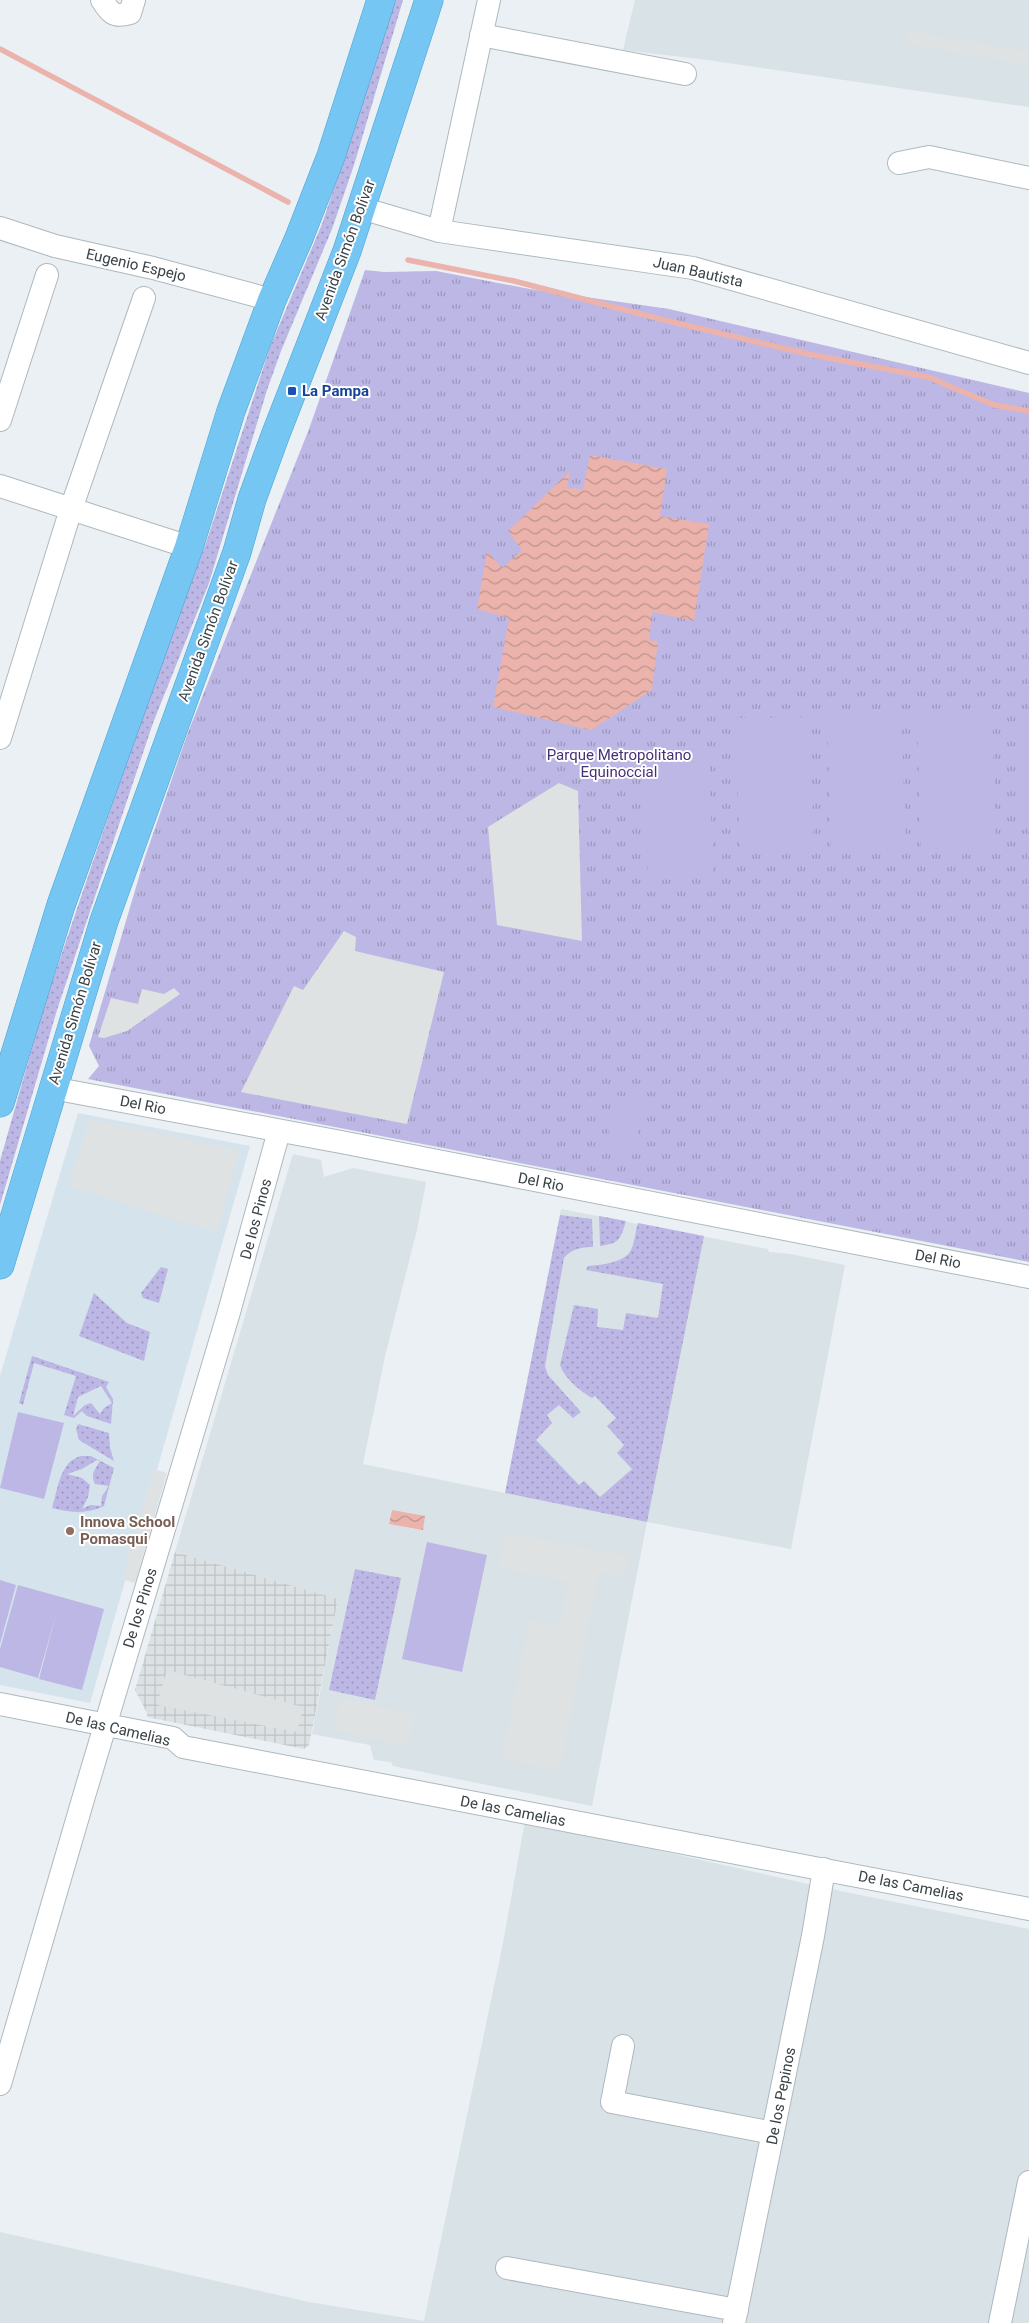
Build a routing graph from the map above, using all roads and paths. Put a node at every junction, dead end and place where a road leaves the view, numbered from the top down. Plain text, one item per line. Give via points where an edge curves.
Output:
1 (102, 0) edge
2 (134, 0) edge
3 (382, 0) edge
4 (429, 0) edge
5 (488, 0) edge
6 (481, 35) junction
7 (685, 74) dead end
8 (899, 163) dead end
9 (1029, 178) edge
10 (361, 208) junction
11 (0, 228) edge
12 (439, 231) junction
13 (47, 275) dead end
14 (144, 298) dead end
15 (272, 300) junction
16 (1029, 363) edge
17 (0, 420) edge
18 (0, 486) edge
19 (71, 509) junction
20 (189, 547) junction
21 (0, 738) edge
22 (52, 1088) junction
23 (0, 1103) edge
24 (279, 1131) junction
25 (0, 1265) edge
26 (1029, 1277) edge
27 (0, 1704) edge
28 (105, 1725) junction
29 (824, 1868) junction
30 (1029, 1909) edge
31 (623, 2046) dead end
32 (0, 2084) edge
33 (774, 2133) junction
34 (1029, 2182) edge
35 (507, 2268) dead end
36 (736, 2317) edge
37 (1000, 2323) edge

1 - 2 street via 109,12 119,16 130,13
3 - 15 highway via 331,156
4 - 10 highway, Avenida Simón Bolívar
5 - 6 street
6 - 7 street
6 - 12 street
8 - 9 street via 928,157
10 - 12 street, Juan Bautista
10 - 22 highway, Avenida Simón Bolívar via 252,499 104,921
11 - 15 street, Eugenio Espejo via 55,246
12 - 16 street, Juan Bautista via 693,268
13 - 17 street
14 - 19 street
15 - 20 highway via 228,418
18 - 19 street
19 - 20 street
19 - 21 street
20 - 23 highway via 62,905
22 - 24 street, Del Rio
22 - 25 highway, Avenida Simón Bolívar
24 - 26 street, Del Rio
24 - 28 street, De los Pinos via 234,1295
27 - 28 street, De las Camelias
28 - 29 street, De las Camelias via 173,1738 183,1747
28 - 32 street, De los Pinos
29 - 30 street, De las Camelias
29 - 33 street, De los Pepinos
31 - 33 street via 612,2102
33 - 36 street, De los Pepinos
34 - 37 street
35 - 36 street

